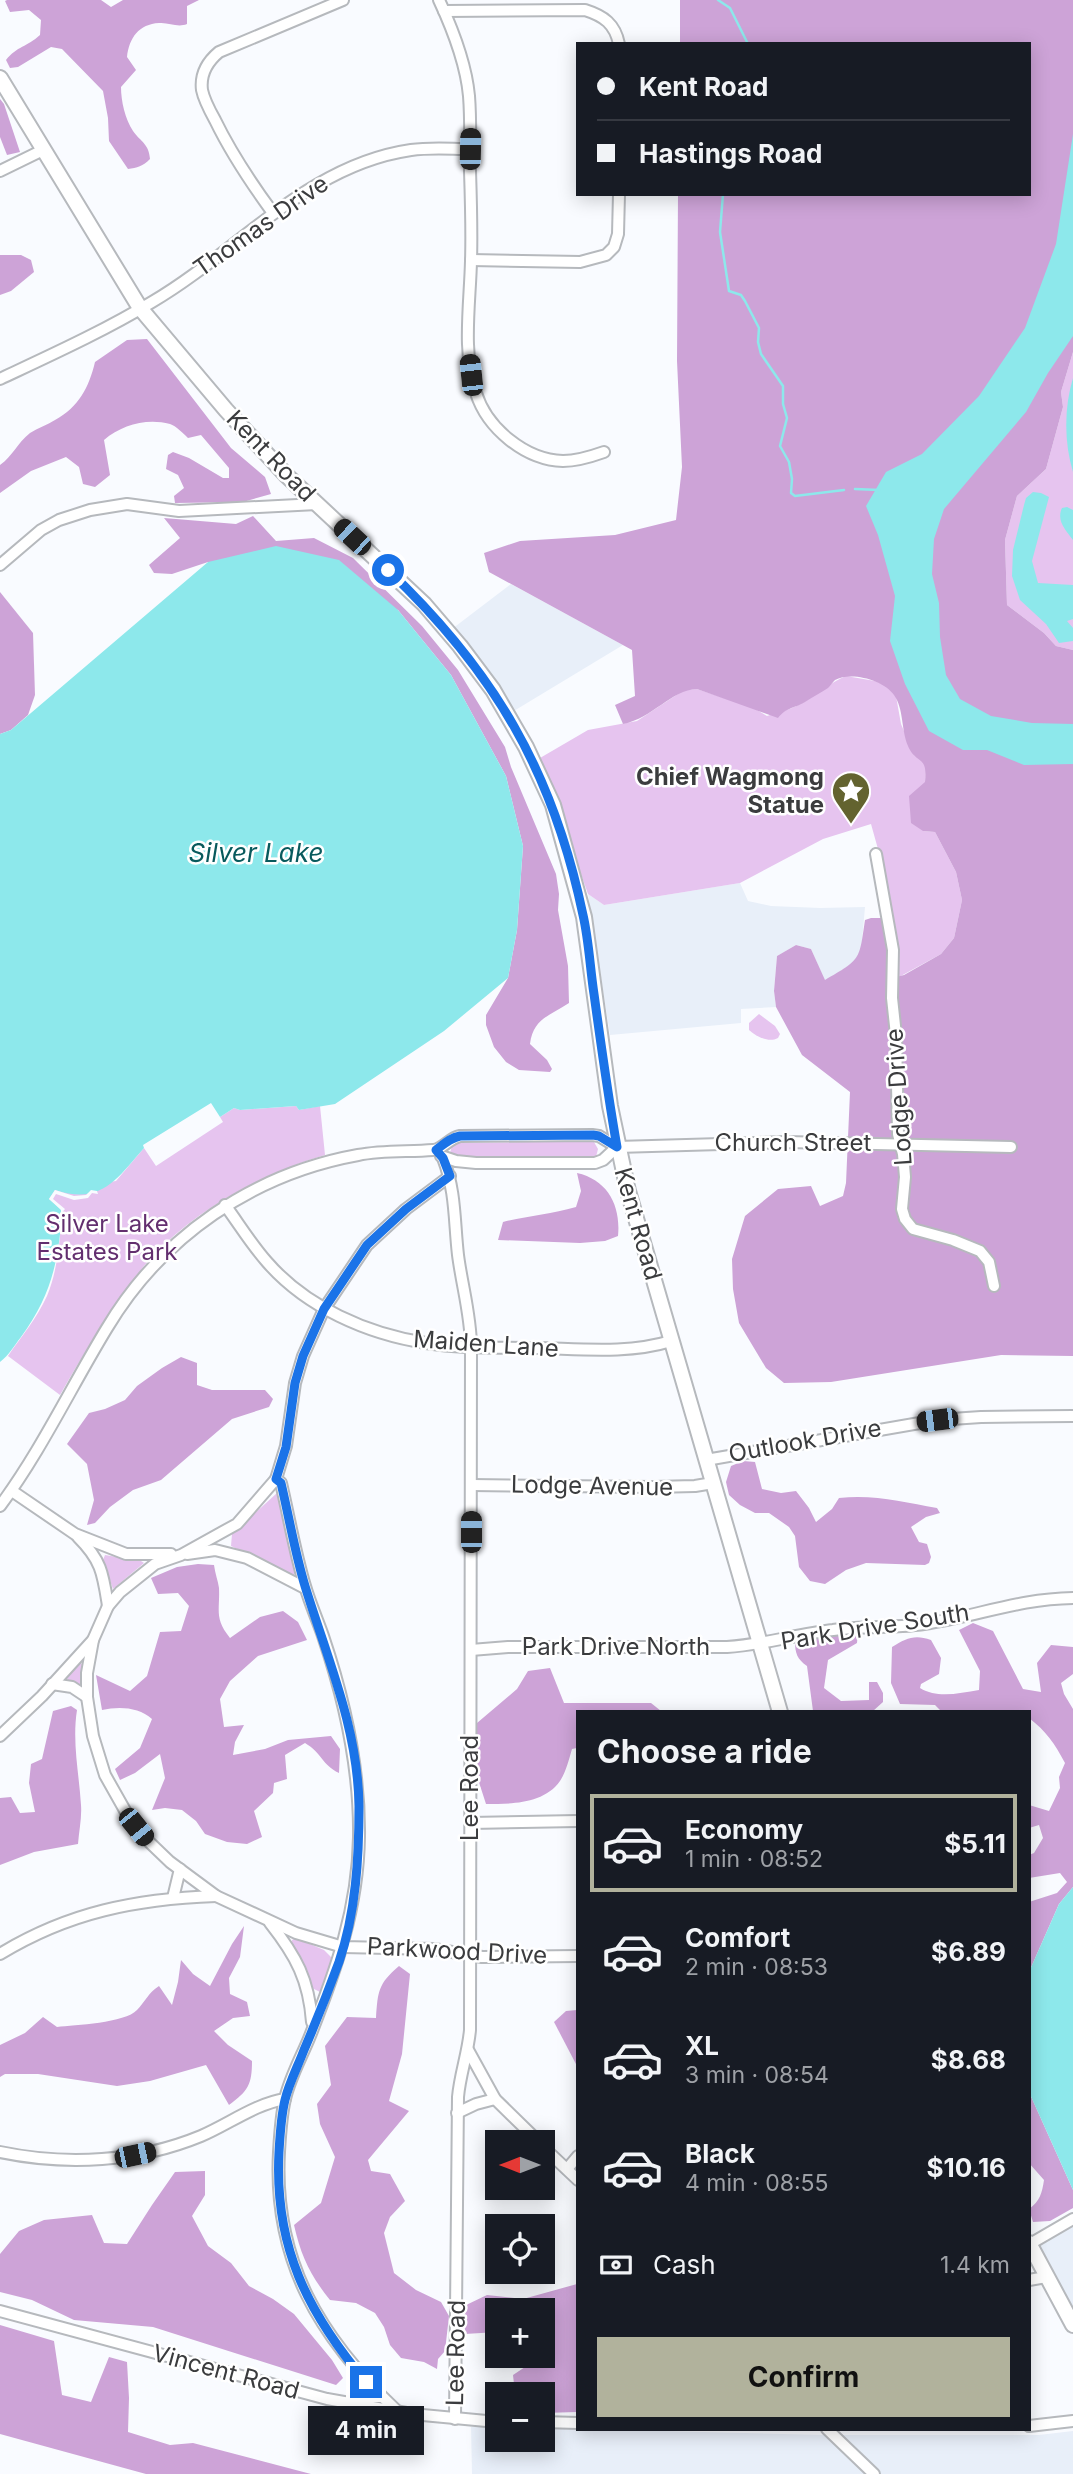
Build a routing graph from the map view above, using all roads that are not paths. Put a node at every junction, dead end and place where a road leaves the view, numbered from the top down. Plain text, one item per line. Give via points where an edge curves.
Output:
1 (343, 0) edge
2 (442, 5) edge
3 (619, 42) edge
4 (0, 78) edge
5 (470, 149) junction
6 (43, 150) junction
7 (0, 171) edge
8 (619, 196) edge
9 (273, 214) junction
10 (471, 260) junction
11 (140, 308) junction
12 (0, 379) edge
13 (604, 452) dead end
14 (317, 504) junction
15 (0, 565) edge
16 (876, 854) dead end
17 (900, 1145) junction
18 (617, 1147) junction
19 (1011, 1147) dead end
20 (440, 1154) junction
21 (450, 1176) junction
22 (225, 1205) junction
23 (994, 1286) dead end
24 (324, 1309) junction
25 (671, 1341) junction
26 (471, 1347) junction
27 (1073, 1416) edge
28 (706, 1460) junction
29 (276, 1479) junction
30 (713, 1483) junction
31 (472, 1485) junction
32 (12, 1491) junction
33 (0, 1506) edge
34 (75, 1534) junction
35 (181, 1555) junction
36 (305, 1588) junction
37 (1073, 1598) edge
38 (108, 1606) junction
39 (93, 1640) junction
40 (760, 1645) junction
41 (471, 1650) junction
42 (52, 1684) junction
43 (87, 1697) junction
44 (779, 1710) edge
45 (0, 1736) edge
46 (576, 1821) edge
47 (471, 1823) junction
48 (180, 1869) junction
49 (216, 1896) junction
50 (173, 1898) junction
51 (271, 1923) junction
52 (343, 1947) junction
53 (0, 1954) edge
54 (468, 1955) junction
55 (576, 1956) edge
56 (313, 2028) junction
57 (468, 2050) junction
58 (285, 2099) junction
59 (495, 2099) junction
60 (457, 2113) junction
61 (527, 2130) edge
62 (0, 2152) edge
63 (555, 2158) edge
64 (576, 2158) edge
65 (567, 2169) junction
66 (576, 2178) edge
67 (1073, 2219) edge
68 (1031, 2242) edge
69 (1031, 2247) edge
70 (1046, 2277) junction
71 (1031, 2280) edge
72 (0, 2311) edge
73 (1073, 2325) edge
74 (366, 2382) junction
75 (352, 2405) junction
76 (397, 2411) junction
77 (455, 2419) junction
78 (485, 2420) edge
79 (1073, 2421) edge
80 (555, 2422) edge
81 (576, 2423) edge
82 (1031, 2427) edge
83 (829, 2431) edge
84 (874, 2474) edge

1 - 9 street via 219,52 204,69 202,92 211,113
2 - 3 street via 585,10 610,22
2 - 5 street via 465,72
4 - 6 main road, Kent Road
5 - 9 street, Thomas Drive via 412,150 384,156 348,168
5 - 10 street
6 - 7 street
6 - 11 main road, Kent Road
8 - 10 street via 618,234 606,255 580,262
9 - 11 street, Thomas Drive
10 - 13 street via 469,359 484,412 498,430 541,458 584,459
11 - 12 street, Thomas Drive
11 - 14 main road, Kent Road via 226,410
14 - 15 street via 179,511 127,503 90,510 41,530
14 - 18 main road, Kent Road via 424,604 460,646 493,690 553,805 584,917
16 - 17 street, Lodge Drive via 893,950
17 - 18 street, Church Street via 786,1142
17 - 19 street, Church Street
17 - 23 street, Lodge Drive via 905,1219 913,1229 980,1251 989,1262
18 - 20 street via 596,1163 476,1163
18 - 20 street via 593,1135 460,1136 449,1140
18 - 25 main road, Kent Road
20 - 21 street, Lee Road
20 - 22 street via 380,1152 337,1159 271,1181
21 - 24 street via 367,1245
21 - 26 street, Lee Road
22 - 24 street, Maiden Lane via 267,1262
22 - 32 street via 164,1254 118,1309
24 - 26 street, Maiden Lane via 404,1339
24 - 29 street via 295,1383 286,1447
25 - 26 street, Maiden Lane via 608,1349
25 - 28 main road, Kent Road
26 - 31 street, Lee Road
27 - 28 street, Outlook Drive via 981,1416 910,1423
28 - 30 main road, Kent Road
29 - 35 street via 237,1524
29 - 36 street via 281,1483
30 - 31 street, Lodge Avenue via 653,1488
30 - 40 main road, Kent Road
31 - 41 street, Lee Road
32 - 33 street
32 - 34 street
34 - 35 street via 125,1554
34 - 38 street via 94,1553
35 - 36 street via 215,1550 247,1558
35 - 38 street via 155,1564
36 - 52 street via 338,1684 357,1778 358,1864
37 - 40 street, Park Drive South via 1008,1604 932,1623 836,1629
38 - 39 street
39 - 42 street
39 - 43 street, Parkwood Drive
40 - 41 street, Park Drive North
40 - 44 main road, Kent Road
41 - 47 street, Lee Road
42 - 43 street via 72,1687
42 - 45 street
43 - 48 street, Parkwood Drive via 99,1759 116,1798 146,1839
46 - 47 street
47 - 54 street, Lee Road
48 - 49 street, Parkwood Drive
48 - 50 street
49 - 50 street
49 - 51 street, Parkwood Drive
50 - 53 street via 75,1917
51 - 52 street, Parkwood Drive
51 - 56 street via 294,1953 305,1980
52 - 54 street, Parkwood Drive via 434,1949
52 - 56 street
54 - 55 street, Parkwood Drive
54 - 57 street, Lee Road
56 - 58 street
57 - 59 street
57 - 60 street, Lee Road
58 - 62 street via 264,2104 198,2137 135,2155 80,2161
58 - 74 street via 279,2178 288,2246 317,2316
59 - 60 street
59 - 61 street
60 - 77 street, Lee Road
63 - 65 street
64 - 65 street
65 - 66 street
67 - 68 street
69 - 70 main road
70 - 71 street
70 - 73 main road
72 - 75 street, Vincent Road
74 - 75 street
74 - 76 street
75 - 76 street, Vincent Road
76 - 77 street, Vincent Road
77 - 78 street, Vincent Road
79 - 82 street
80 - 81 street
83 - 84 street

